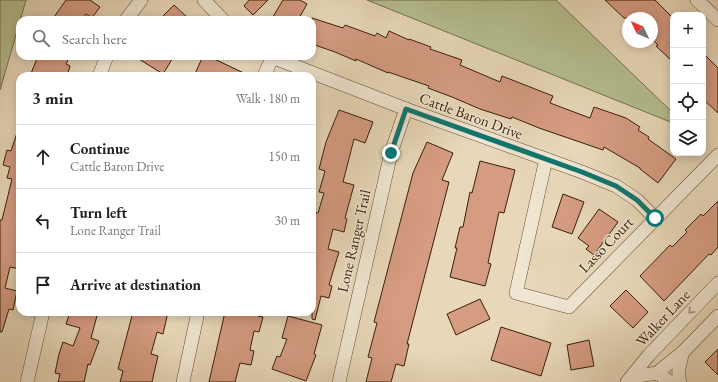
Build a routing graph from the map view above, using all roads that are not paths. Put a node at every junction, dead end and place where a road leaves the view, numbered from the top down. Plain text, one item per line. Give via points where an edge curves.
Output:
1 (141, 0) edge
2 (204, 0) edge
3 (697, 0) edge
4 (129, 16) edge
5 (219, 16) edge
6 (718, 20) edge
7 (105, 60) edge
8 (269, 60) edge
9 (278, 60) edge
10 (101, 72) edge
11 (265, 72) edge
12 (311, 72) edge
13 (316, 74) edge
14 (406, 109) junction
15 (718, 155) edge
16 (546, 159) junction
17 (655, 218) junction
18 (718, 283) edge
19 (42, 316) edge
20 (197, 316) edge
21 (718, 316) edge
22 (683, 352) junction
23 (657, 373) junction
24 (632, 380) edge
25 (27, 382) edge
26 (183, 382) edge
27 (339, 382) edge
28 (670, 382) edge
29 (680, 382) edge

1 - 4 street
2 - 5 street
3 - 6 street
7 - 10 street
8 - 11 street
9 - 12 street, Cattle Baron Drive
13 - 14 street, Cattle Baron Drive
14 - 16 street, Cattle Baron Drive
14 - 27 street, Lone Ranger Trail via 391,153
15 - 17 street, Lasso Court
16 - 17 street, Cattle Baron Drive via 616,186 637,200
16 - 17 street, Lasso Court via 516,293 569,307
18 -> 24 street, Walker Lane via 649,355
19 - 25 street
20 - 26 street
21 - 22 street
22 - 23 street
22 - 29 street via 679,366
23 - 24 street
23 - 28 street

